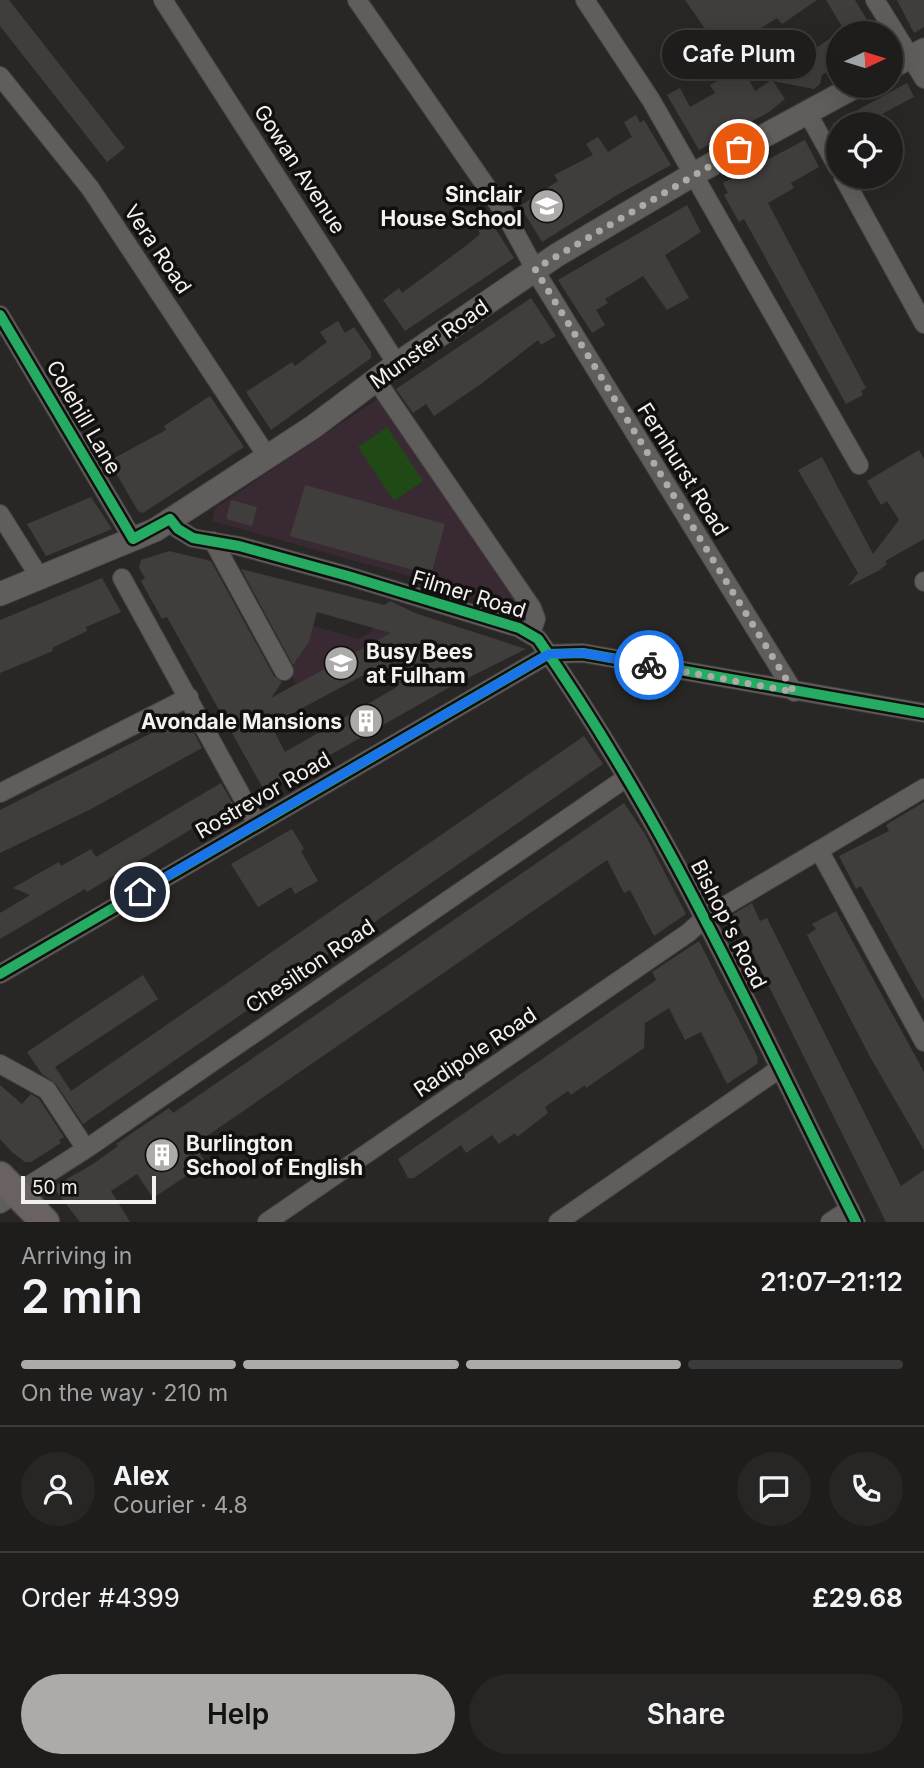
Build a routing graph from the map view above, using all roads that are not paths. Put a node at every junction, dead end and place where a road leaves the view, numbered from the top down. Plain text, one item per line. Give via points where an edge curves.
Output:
1 (163, 0) edge
2 (358, 0) edge
3 (585, 0) edge
4 (875, 0) edge
5 (908, 58) edge
6 (0, 76) edge
7 (924, 79) edge
8 (833, 98) edge
9 (807, 112) junction
10 (826, 146) edge
11 (694, 174) junction
12 (850, 189) edge
13 (535, 269) junction
14 (0, 315) edge
15 (924, 324) edge
16 (397, 364) junction
17 (376, 380) junction
18 (267, 456) junction
19 (859, 465) dead end
20 (0, 514) edge
21 (170, 519) junction
22 (133, 539) junction
23 (213, 541) junction
24 (40, 578) junction
25 (122, 578) dead end
26 (0, 594) edge
27 (531, 633) junction
28 (549, 654) junction
29 (284, 671) dead end
30 (794, 692) junction
31 (189, 697) junction
32 (924, 713) edge
33 (626, 778) junction
34 (924, 789) edge
35 (0, 793) edge
36 (257, 824) junction
37 (820, 850) junction
38 (706, 917) junction
39 (0, 974) edge
40 (924, 1042) edge
41 (0, 1064) edge
42 (779, 1069) junction
43 (86, 1149) junction
44 (6, 1191) edge
45 (853, 1216) edge
46 (45, 1222) edge
47 (267, 1222) edge
48 (558, 1222) edge
49 (830, 1222) edge

1 - 16 street, Gowan Avenue
2 - 13 street, Fernhurst Road via 504,212
3 - 11 street
4 - 5 street
5 - 7 street
6 - 18 street, Vera Road via 90,188
8 - 9 street, Munster Road
9 - 10 street
9 - 11 street, Munster Road
11 - 13 street, Munster Road
11 - 19 street
12 - 15 street
13 - 16 street, Munster Road
13 - 30 street, Fernhurst Road
14 - 22 street, Colehill Lane
16 - 17 street, Munster Road
17 - 18 street, Munster Road
17 - 27 street via 532,608 536,619
18 - 21 street, Munster Road
20 - 24 street
21 - 22 street, Munster Road
21 - 23 street, Filmer Road via 186,535
22 - 24 street, Munster Road
23 - 27 street, Filmer Road via 348,576
23 - 29 street
24 - 26 street, Munster Road
25 - 31 street
27 - 28 street, Filmer Road
28 - 30 street via 583,653
28 - 33 street, Bishop's Road
28 - 36 street, Rostrevor Road
30 - 32 street
31 - 35 street
31 - 36 street
33 - 38 street, Bishop's Road
33 - 43 street, Chesilton Road
34 - 37 street, Radipole Road
36 - 39 street, Rostrevor Road
37 - 38 street, Radipole Road
37 - 40 street
38 - 42 street, Bishop's Road
38 - 47 street, Radipole Road
41 - 43 street via 47,1090
42 - 45 street, Bishop's Road
42 - 48 street
43 - 44 street, Chesilton Road
44 - 46 main road
45 - 49 street

